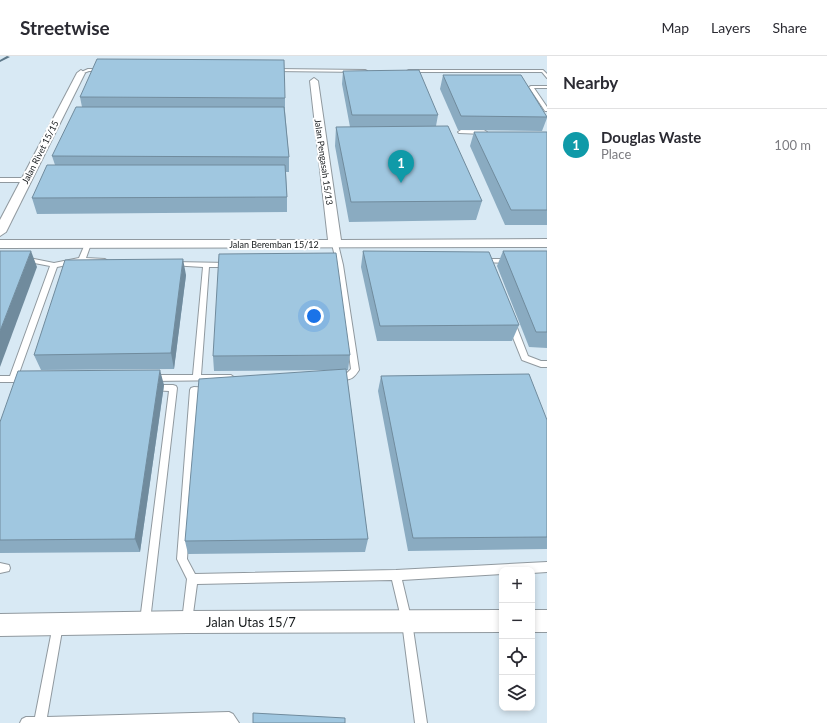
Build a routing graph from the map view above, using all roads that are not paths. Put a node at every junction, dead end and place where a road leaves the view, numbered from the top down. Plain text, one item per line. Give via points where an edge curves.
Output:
1 (112, 70) edge
2 (271, 70) edge
3 (367, 71) edge
4 (407, 71) edge
5 (81, 73) joint
6 (547, 77) edge
7 (314, 82) dead end
8 (523, 87) edge
9 (531, 87) junction
10 (547, 87) edge
11 (547, 110) edge
12 (461, 132) dead end
13 (492, 132) edge
14 (0, 180) edge
15 (26, 180) junction
16 (0, 232) edge
17 (0, 244) edge
18 (88, 244) junction
19 (335, 244) junction
20 (547, 244) edge
21 (30, 252) junction
22 (13, 259) edge
23 (82, 260) junction
24 (113, 261) edge
25 (472, 261) edge
26 (517, 261) edge
27 (167, 263) edge
28 (54, 265) junction
29 (206, 265) junction
30 (237, 265) edge
31 (510, 320) edge
32 (547, 364) edge
33 (326, 376) edge
34 (143, 378) edge
35 (197, 378) junction
36 (242, 378) edge
37 (13, 379) junction
38 (36, 379) edge
39 (0, 380) edge
40 (141, 388) edge
41 (217, 390) edge
42 (547, 567) edge
43 (396, 575) junction
44 (192, 580) junction
45 (499, 621) edge
46 (535, 621) edge
47 (547, 621) edge
48 (145, 622) junction
49 (187, 622) junction
50 (406, 622) junction
51 (58, 624) junction
52 (0, 625) edge
53 (26, 723) edge
54 (40, 723) edge
55 (233, 723) edge
56 (421, 723) edge

1 - 5 lane via 88,70
2 - 3 lane
4 - 6 lane via 543,71
5 - 15 street, Jalan Rivet 15/15
7 - 19 street, Jalan Pengasah 15/13
8 - 9 lane
9 - 10 lane
9 - 11 lane
12 - 13 lane
14 - 15 lane
15 - 16 street, Jalan Rivet 15/15
17 - 21 street, Jalan Beremban 15/12
18 - 19 street, Jalan Beremban 15/12
18 - 21 street, Jalan Beremban 15/12
18 - 23 lane
19 - 20 street, Jalan Beremban 15/12
19 - 33 lane via 336,265 355,370 349,376
21 - 22 lane
21 - 28 lane
23 - 24 lane
23 - 28 lane
25 - 26 lane via 489,265
27 - 29 lane
28 - 37 lane
29 - 30 lane
29 - 35 lane
31 - 32 lane via 525,358
34 - 35 lane
35 - 36 lane
37 - 38 lane
37 - 39 lane
40 - 48 lane via 173,388
41 - 44 lane via 194,390 182,559
42 - 43 lane
43 - 44 lane
43 - 50 lane
44 - 49 lane
45 - 50 street, Jalan Utas 15/7
46 - 47 street
48 - 49 street, Jalan Utas 15/7
48 - 51 street, Jalan Utas 15/7
49 - 50 street, Jalan Utas 15/7
50 - 56 lane
51 - 52 street, Jalan Utas 15/7
51 - 54 lane
53 - 54 lane
54 - 55 lane via 229,718

